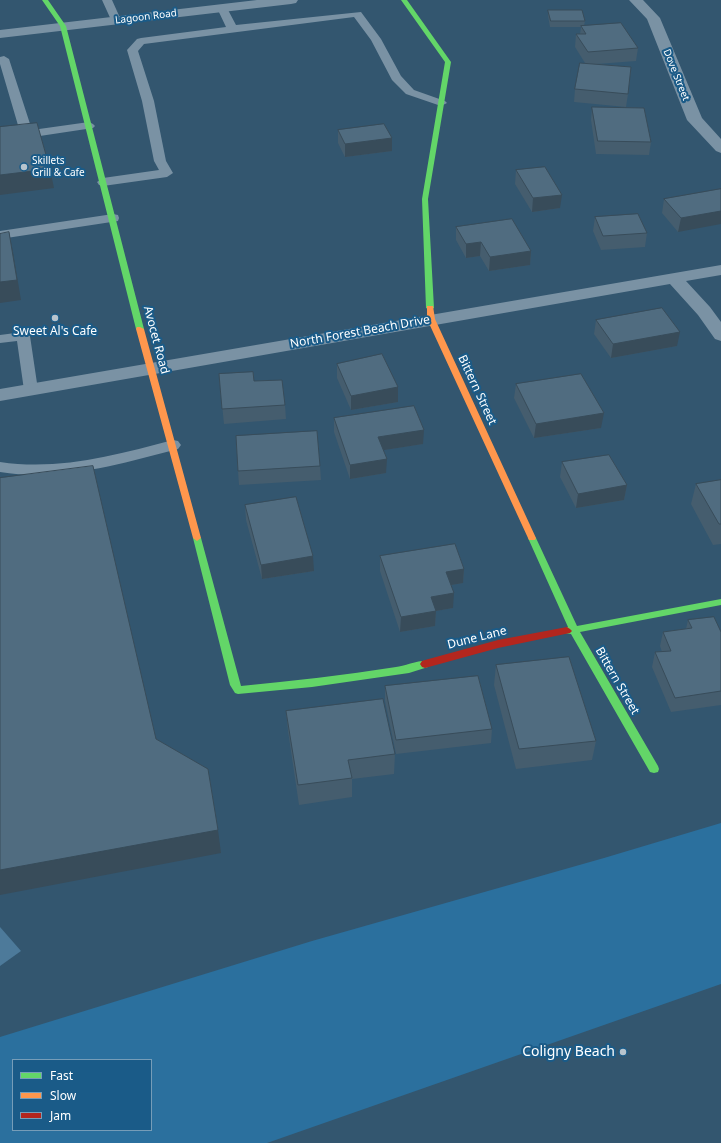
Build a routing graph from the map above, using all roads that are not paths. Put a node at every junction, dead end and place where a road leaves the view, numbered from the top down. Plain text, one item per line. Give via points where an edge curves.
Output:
1 (45, 0) edge
2 (110, 0) edge
3 (291, 0) edge
4 (404, 0) edge
5 (636, 0) edge
6 (222, 8) junction
7 (116, 20) junction
8 (63, 26) junction
9 (232, 29) junction
10 (0, 34) edge
11 (0, 60) edge
12 (441, 103) junction
13 (89, 126) junction
14 (27, 134) junction
15 (0, 138) edge
16 (721, 148) edge
17 (103, 182) junction
18 (113, 218) junction
19 (0, 235) edge
20 (721, 270) edge
21 (677, 278) junction
22 (431, 320) junction
23 (721, 335) edge
24 (0, 339) edge
25 (150, 368) junction
26 (31, 390) junction
27 (0, 396) edge
28 (173, 445) junction
29 (0, 467) edge
30 (721, 602) edge
31 (574, 630) junction
32 (238, 690) joint
33 (654, 769) dead end

1 - 8 street, Avocet Road
2 - 7 lane
3 - 6 street, Lagoon Road
4 - 12 street, Bittern Street via 448,62
5 - 16 street, Dove Street via 653,18 695,120
6 - 7 street, Lagoon Road
6 - 9 lane
7 - 8 street, Lagoon Road
8 - 10 street, Lagoon Road
8 - 13 street, Avocet Road
9 - 12 lane via 357,14 376,39 400,83 410,92
9 - 17 lane via 141,41 132,50 148,101 160,161 167,173
11 - 14 lane via 4,59
12 - 22 street, Bittern Street via 425,199
13 - 14 lane
13 - 17 street, Avocet Road
14 - 15 lane
17 - 18 street, Avocet Road
18 - 19 lane
18 - 25 street, Avocet Road
20 - 21 street, North Forest Beach Drive
21 - 22 street, North Forest Beach Drive
21 - 23 street via 677,282 704,311
22 - 25 street, North Forest Beach Drive
22 - 31 street, Bittern Street
24 - 26 lane via 23,336
25 - 26 street, North Forest Beach Drive
25 - 28 street, Avocet Road
26 - 27 street, North Forest Beach Drive
28 - 29 lane via 110,462 41,470
28 - 32 street, Avocet Road
30 - 31 street, Dune Lane
31 - 32 street, Dune Lane via 498,644 408,669 312,683
31 - 33 street, Bittern Street

